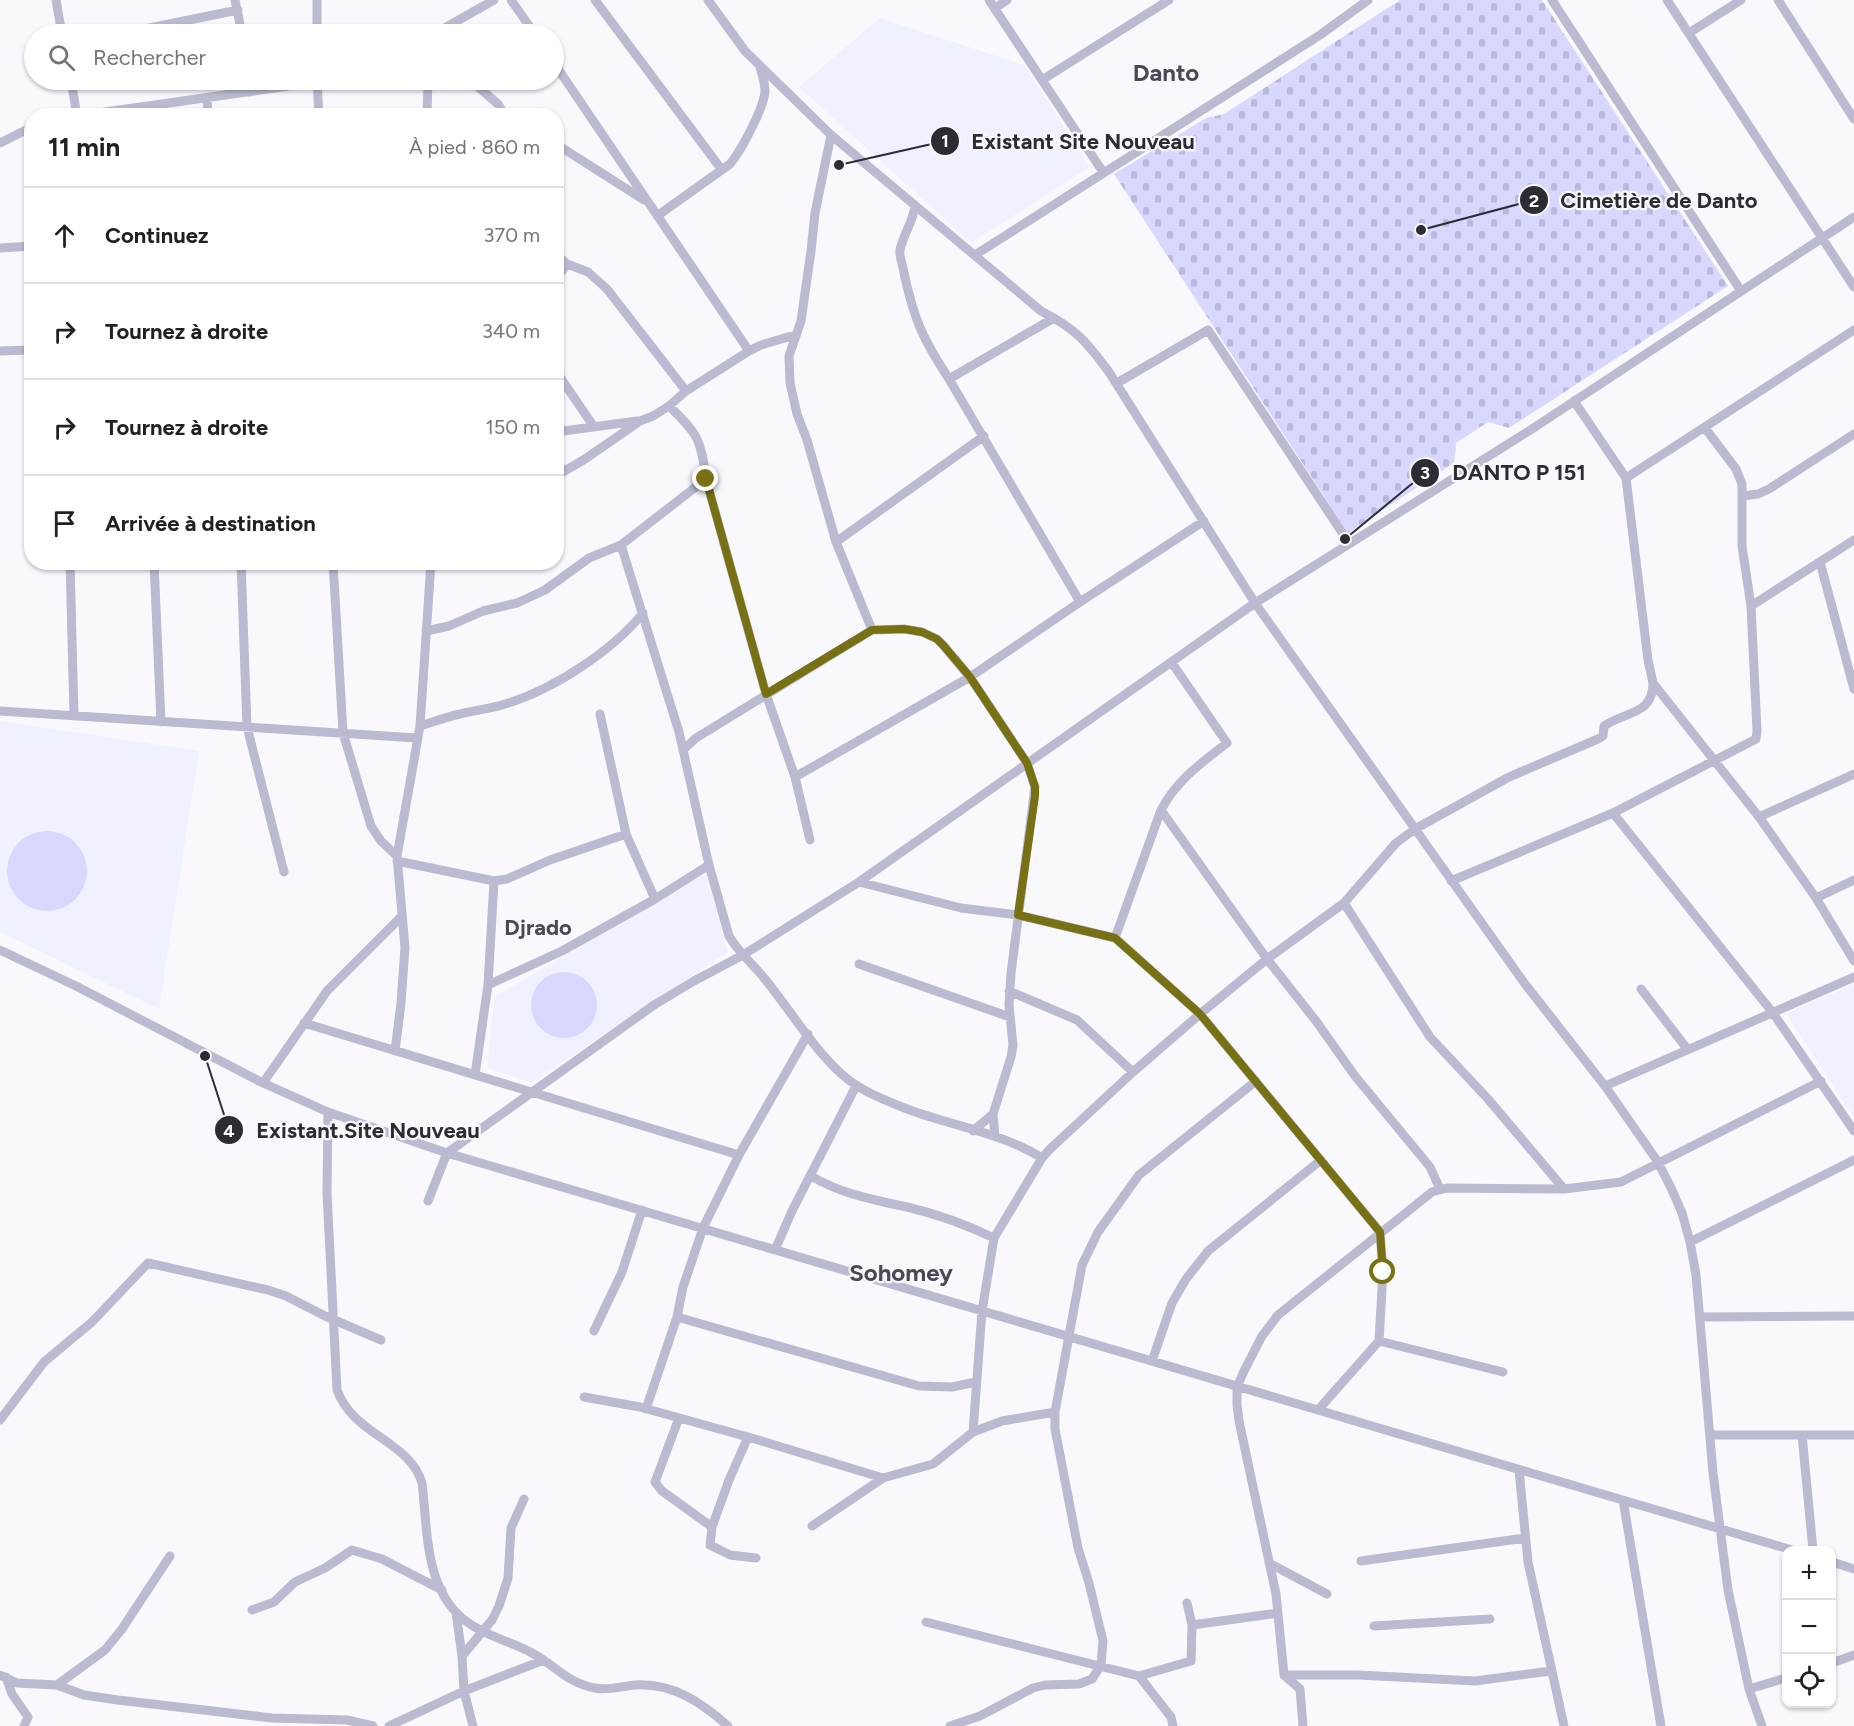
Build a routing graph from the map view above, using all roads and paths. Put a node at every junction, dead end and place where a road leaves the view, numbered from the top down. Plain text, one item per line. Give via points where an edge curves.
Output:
1 (56, 0) edge
2 (235, 0) edge
3 (317, 0) edge
4 (494, 0) edge
5 (511, 0) edge
6 (595, 0) edge
7 (708, 0) edge
8 (1007, 0) edge
9 (1368, 0) edge
10 (1552, 0) edge
11 (1667, 0) edge
12 (1741, 0) edge
13 (1778, 0) edge
14 (1162, 2) edge
15 (992, 4) edge
16 (1352, 4) edge
17 (238, 10) junction
18 (60, 24) edge
19 (169, 24) edge
20 (240, 24) edge
21 (317, 24) edge
22 (452, 24) edge
23 (527, 24) edge
24 (1689, 33) junction
25 (759, 66) junction
26 (564, 78) edge
27 (1042, 80) junction
28 (73, 90) edge
29 (262, 90) edge
30 (320, 90) edge
31 (428, 90) edge
32 (480, 90) edge
33 (250, 92) joint
34 (207, 98) junction
35 (76, 108) edge
36 (135, 108) edge
37 (208, 108) edge
38 (319, 108) edge
39 (427, 108) edge
40 (499, 108) edge
41 (1854, 119) edge
42 (24, 132) edge
43 (831, 135) junction
44 (0, 143) edge
45 (564, 149) edge
46 (722, 170) junction
47 (1103, 172) junction
48 (648, 203) junction
49 (915, 206) junction
50 (657, 216) junction
51 (1854, 217) edge
52 (1822, 238) junction
53 (24, 246) edge
54 (0, 248) edge
55 (975, 255) junction
56 (564, 261) edge
57 (567, 264) junction
58 (564, 268) edge
59 (1854, 287) edge
60 (1741, 291) junction
61 (1054, 318) junction
62 (1854, 330) edge
63 (795, 335) junction
64 (24, 350) edge
65 (0, 351) edge
66 (748, 351) junction
67 (949, 379) junction
68 (564, 383) edge
69 (1117, 383) junction
70 (686, 391) junction
71 (1574, 400) junction
72 (669, 406) junction
73 (640, 421) junction
74 (594, 427) junction
75 (1705, 428) junction
76 (564, 431) edge
77 (1854, 434) edge
78 (984, 436) junction
79 (564, 471) edge
80 (1626, 478) junction
81 (706, 479) junction
82 (1743, 496) junction
83 (1204, 521) junction
84 (1854, 540) edge
85 (836, 542) junction
86 (1350, 543) junction
87 (621, 545) junction
88 (1820, 562) junction
89 (70, 570) edge
90 (154, 570) edge
91 (241, 570) edge
92 (333, 570) edge
93 (430, 570) edge
94 (1080, 602) junction
95 (1255, 603) junction
96 (1751, 606) junction
97 (643, 613) junction
98 (630, 629) junction
99 (872, 630) junction
100 (426, 631) junction
101 (649, 631) junction
102 (1172, 663) junction
103 (970, 677) junction
104 (1653, 683) junction
105 (1854, 689) edge
106 (766, 694) junction
107 (0, 711) edge
108 (600, 714) dead end
109 (74, 716) junction
110 (161, 722) junction
111 (420, 726) junction
112 (248, 727) junction
113 (679, 732) junction
114 (343, 733) junction
115 (416, 738) junction
116 (696, 738) junction
117 (684, 749) junction
118 (1714, 759) junction
119 (1027, 763) junction
120 (1854, 774) edge
121 (795, 777) junction
122 (1161, 810) junction
123 (1613, 813) junction
124 (1759, 817) junction
125 (1415, 829) junction
126 (626, 834) junction
127 (810, 840) dead end
128 (397, 859) junction
129 (709, 865) junction
130 (284, 872) dead end
131 (1854, 880) edge
132 (494, 881) junction
133 (1451, 881) junction
134 (859, 882) junction
135 (1816, 898) junction
136 (655, 899) junction
137 (1344, 903) junction
138 (1018, 915) junction
139 (402, 916) junction
140 (1115, 938) junction
141 (0, 950) edge
142 (743, 955) junction
143 (1267, 959) junction
144 (1854, 961) edge
145 (859, 964) dead end
146 (1854, 977) edge
147 (488, 984) junction
148 (1641, 989) dead end
149 (1009, 991) junction
150 (1773, 1013) junction
151 (1200, 1014) junction
152 (1010, 1017) junction
153 (304, 1023) junction
154 (808, 1034) junction
155 (1688, 1050) junction
156 (394, 1051) junction
157 (1133, 1072) junction
158 (475, 1075) junction
159 (1821, 1081) junction
160 (1256, 1082) junction
161 (263, 1083) junction
162 (856, 1086) junction
163 (1605, 1086) junction
164 (530, 1092) junction
165 (328, 1112) junction
166 (993, 1114) junction
167 (973, 1131) junction
168 (1854, 1131) edge
169 (995, 1136) junction
170 (447, 1153) junction
171 (739, 1155) junction
172 (1042, 1158) junction
173 (1321, 1160) junction
174 (1854, 1160) edge
175 (1658, 1162) junction
176 (811, 1176) junction
177 (1440, 1189) junction
178 (1564, 1189) junction
179 (428, 1201) dead end
180 (642, 1210) junction
181 (703, 1228) junction
182 (1380, 1232) junction
183 (994, 1238) junction
184 (1690, 1242) junction
185 (775, 1250) junction
186 (982, 1311) junction
187 (1854, 1316) edge
188 (677, 1317) junction
189 (1701, 1317) junction
190 (335, 1320) junction
191 (594, 1330) dead end
192 (1068, 1336) junction
193 (381, 1340) dead end
194 (1379, 1341) junction
195 (1152, 1361) junction
196 (1503, 1372) dead end
197 (976, 1382) junction
198 (1237, 1387) junction
199 (584, 1396) dead end
200 (646, 1409) junction
201 (1318, 1410) junction
202 (1055, 1412) junction
203 (679, 1418) junction
204 (0, 1420) edge
205 (973, 1432) junction
206 (1710, 1435) junction
207 (1802, 1435) junction
208 (1854, 1435) edge
209 (748, 1437) junction
210 (1519, 1470) junction
211 (883, 1478) junction
212 (524, 1499) dead end
213 (1623, 1500) junction
214 (812, 1526) dead end
215 (712, 1527) junction
216 (1719, 1529) junction
217 (1525, 1538) junction
218 (1813, 1546) edge
219 (1782, 1548) edge
220 (170, 1556) dead end
221 (756, 1558) dead end
222 (1361, 1561) dead end
223 (1269, 1563) junction
224 (1836, 1563) edge
225 (1854, 1569) edge
226 (442, 1590) junction
227 (1327, 1594) dead end
228 (1187, 1603) dead end
229 (252, 1610) dead end
230 (456, 1612) junction
231 (1278, 1613) junction
232 (1490, 1619) dead end
233 (926, 1622) dead end
234 (1192, 1625) junction
235 (1374, 1626) dead end
236 (483, 1631) junction
237 (1854, 1655) edge
238 (462, 1656) junction
239 (544, 1660) junction
240 (1836, 1662) edge
241 (1101, 1665) junction
242 (1551, 1671) junction
243 (1284, 1675) junction
244 (3, 1676) edge
245 (1139, 1676) junction
246 (1782, 1679) edge
247 (57, 1685) junction
248 (1749, 1689) junction
249 (464, 1691) junction
250 (24, 1726) edge
251 (373, 1726) edge
252 (389, 1726) edge
253 (473, 1726) edge
254 (728, 1726) edge
255 (950, 1726) edge
256 (1173, 1726) edge
257 (1303, 1726) edge
258 (1564, 1726) edge
259 (1661, 1726) edge
260 (1762, 1726) edge

1 - 18 street
2 - 17 street
3 - 21 street
4 - 22 street
5 - 23 street
6 - 46 street
7 - 25 street
8 - 15 street
9 - 16 street
10 - 60 street
11 - 24 street
12 - 24 street
13 - 41 street
14 - 27 street
15 - 27 street
16 - 47 street via 1320,35
17 - 19 street
17 - 20 street
24 - 52 street
25 - 43 street
25 - 46 street via 765,91 761,104 739,153
26 - 48 street
27 - 47 street
28 - 35 street
29 - 33 street
30 - 38 street
31 - 39 street
32 - 40 street
33 - 34 street
34 - 36 street
34 - 37 street
42 - 44 street
43 - 49 street
43 - 63 street via 815,213 801,321
45 - 48 street
46 - 50 street
47 - 55 street
48 - 50 street
49 - 55 street
49 - 67 street via 900,252 910,303 927,345
50 - 66 street
51 - 52 street
52 - 59 street
52 - 60 street
53 - 54 street
55 - 61 street
56 - 57 street
57 - 58 street
57 - 70 street via 588,272 607,289
60 - 71 street
61 - 67 street
61 - 69 street via 1087,342
62 - 75 street
63 - 66 street
63 - 85 street via 789,356 790,383
64 - 65 street
66 - 70 street
67 - 78 street
68 - 74 street
69 - 83 street
69 - 86 street via 1208,330
70 - 72 street
71 - 80 street
71 - 86 street
72 - 73 street
72 - 81 street via 702,446
73 - 74 street
73 - 79 street
74 - 76 street
75 - 80 street
75 - 82 street via 1740,475
77 - 82 street via 1769,489
78 - 85 street
78 - 94 street
80 - 104 street
81 - 87 street
81 - 106 street
82 - 96 street via 1743,546
83 - 94 street
83 - 95 street
84 - 88 street
85 - 99 street
86 - 95 street
87 - 97 street
87 - 100 street via 589,558 545,590 518,603
88 - 96 street
88 - 105 street
89 - 109 street
90 - 110 street
91 - 112 street
92 - 114 street
93 - 100 street
94 - 103 street
95 - 102 street
95 - 125 street
96 - 118 street via 1757,736
97 - 98 street
97 - 101 street
98 - 101 street
98 - 111 street via 590,662 537,692
99 - 103 street via 904,629 937,639
99 - 106 street
100 - 111 street
101 - 113 street
102 - 119 street
102 - 122 street via 1227,743 1179,782
103 - 119 street
103 - 121 street
104 - 118 street
104 - 125 street via 1650,701 1604,726 1603,736 1509,777
106 - 116 street
106 - 121 street
107 - 109 street
108 - 126 street
109 - 110 street
110 - 112 street
111 - 115 street
112 - 114 street
112 - 130 street
113 - 116 street
113 - 117 street
114 - 115 street
114 - 128 street via 371,826
115 - 128 street
116 - 117 street
117 - 129 street
118 - 123 street
118 - 124 street
119 - 134 street
119 - 138 street via 1035,796
120 - 124 street
121 - 127 street
122 - 140 street
122 - 143 street
123 - 133 street
123 - 150 street
124 - 135 street
125 - 133 street
125 - 137 street via 1396,843
126 - 132 street
126 - 136 street
128 - 132 street
128 - 139 street
129 - 136 street
129 - 142 street via 729,936
131 - 135 street
132 - 147 street
133 - 163 street
134 - 138 street via 961,908
134 - 142 street
135 - 144 street
136 - 147 street via 562,951
137 - 143 street
137 - 178 street via 1430,1037
138 - 140 street
138 - 149 street
139 - 153 street via 345,971
139 - 156 street via 404,974
140 - 151 street
141 - 161 street
142 - 154 street
142 - 164 street via 654,1005
143 - 151 street
143 - 177 street via 1374,1101 1426,1162
145 - 152 street
146 - 150 street
147 - 158 street
148 - 155 street
149 - 152 street
149 - 157 street via 1077,1020
150 - 155 street
150 - 159 street
151 - 157 street
151 - 160 street
152 - 166 street via 1011,1057
153 - 156 street
153 - 161 street
154 - 162 street via 838,1071
154 - 171 street
155 - 163 street
156 - 158 street
157 - 172 street
158 - 164 street
159 - 168 street
159 - 175 street
160 - 173 street
160 - 192 street via 1139,1175 1088,1250
161 - 165 street
162 - 167 street via 910,1110
162 - 176 street
163 - 175 street
164 - 170 street
164 - 171 street
165 - 170 street
165 - 190 street via 327,1193
166 - 167 street
166 - 169 street
167 - 169 street
169 - 172 street
170 - 179 street
170 - 180 street
171 - 181 street
172 - 183 street
173 - 182 street
173 - 195 street via 1208,1251 1172,1303
174 - 184 street
175 - 178 street via 1621,1182
175 - 184 street via 1682,1213
176 - 183 street via 830,1187 945,1217
176 - 185 street
177 - 178 street
177 - 182 street
180 - 181 street
180 - 191 street via 622,1272
181 - 185 street
181 - 188 street
182 - 194 street via 1383,1272
182 - 198 street via 1278,1315 1256,1347
183 - 186 street
184 - 189 street
185 - 186 street
186 - 192 street
186 - 197 street
187 - 189 street
188 - 197 street via 919,1386 952,1387
188 - 200 street
189 - 206 street
190 - 193 street
190 - 204 street via 268,1290 148,1263 92,1322 44,1362
190 - 226 street via 337,1390 348,1411 419,1471 431,1564
192 - 195 street
192 - 202 street
194 - 196 street
194 - 201 street
195 - 198 street
197 - 205 street
198 - 201 street
198 - 223 street via 1239,1421
199 - 200 street
200 - 203 street
201 - 210 street
202 - 205 street via 1002,1421
202 - 241 street via 1054,1429 1070,1515 1103,1641
203 - 209 street
203 - 215 street via 655,1482
205 - 211 street via 933,1464
206 - 207 street
206 - 216 street
207 - 208 street
207 - 218 street
209 - 211 street
209 - 215 street
210 - 213 street
210 - 217 street
211 - 214 street
212 - 236 street via 512,1528 500,1606
213 - 216 street
213 - 259 street
215 - 221 street via 710,1545 730,1555
216 - 219 street
216 - 248 street
217 - 222 street
217 - 242 street
220 - 247 street via 105,1650
223 - 227 street
223 - 231 street
224 - 225 street
226 - 229 street via 382,1559 352,1550 295,1582 274,1602
226 - 230 street
228 - 234 street
230 - 236 street
230 - 238 street
231 - 234 street
231 - 243 street
232 - 235 street
233 - 241 street
234 - 245 street via 1191,1661
236 - 238 street
236 - 239 street
237 - 240 street
238 - 249 street
239 - 249 street
239 - 254 street via 562,1676 597,1689 638,1685 670,1689 703,1705
241 - 245 street
241 - 255 street via 1092,1679 1033,1688 980,1716
242 - 243 street via 1475,1681
242 - 258 street
243 - 257 street via 1300,1689
244 - 247 street via 17,1683
244 - 250 street via 28,1717
245 - 256 street via 1171,1717
246 - 248 street
247 - 251 street via 84,1695 118,1700 272,1718 347,1720
248 - 260 street
249 - 252 street
249 - 253 street

